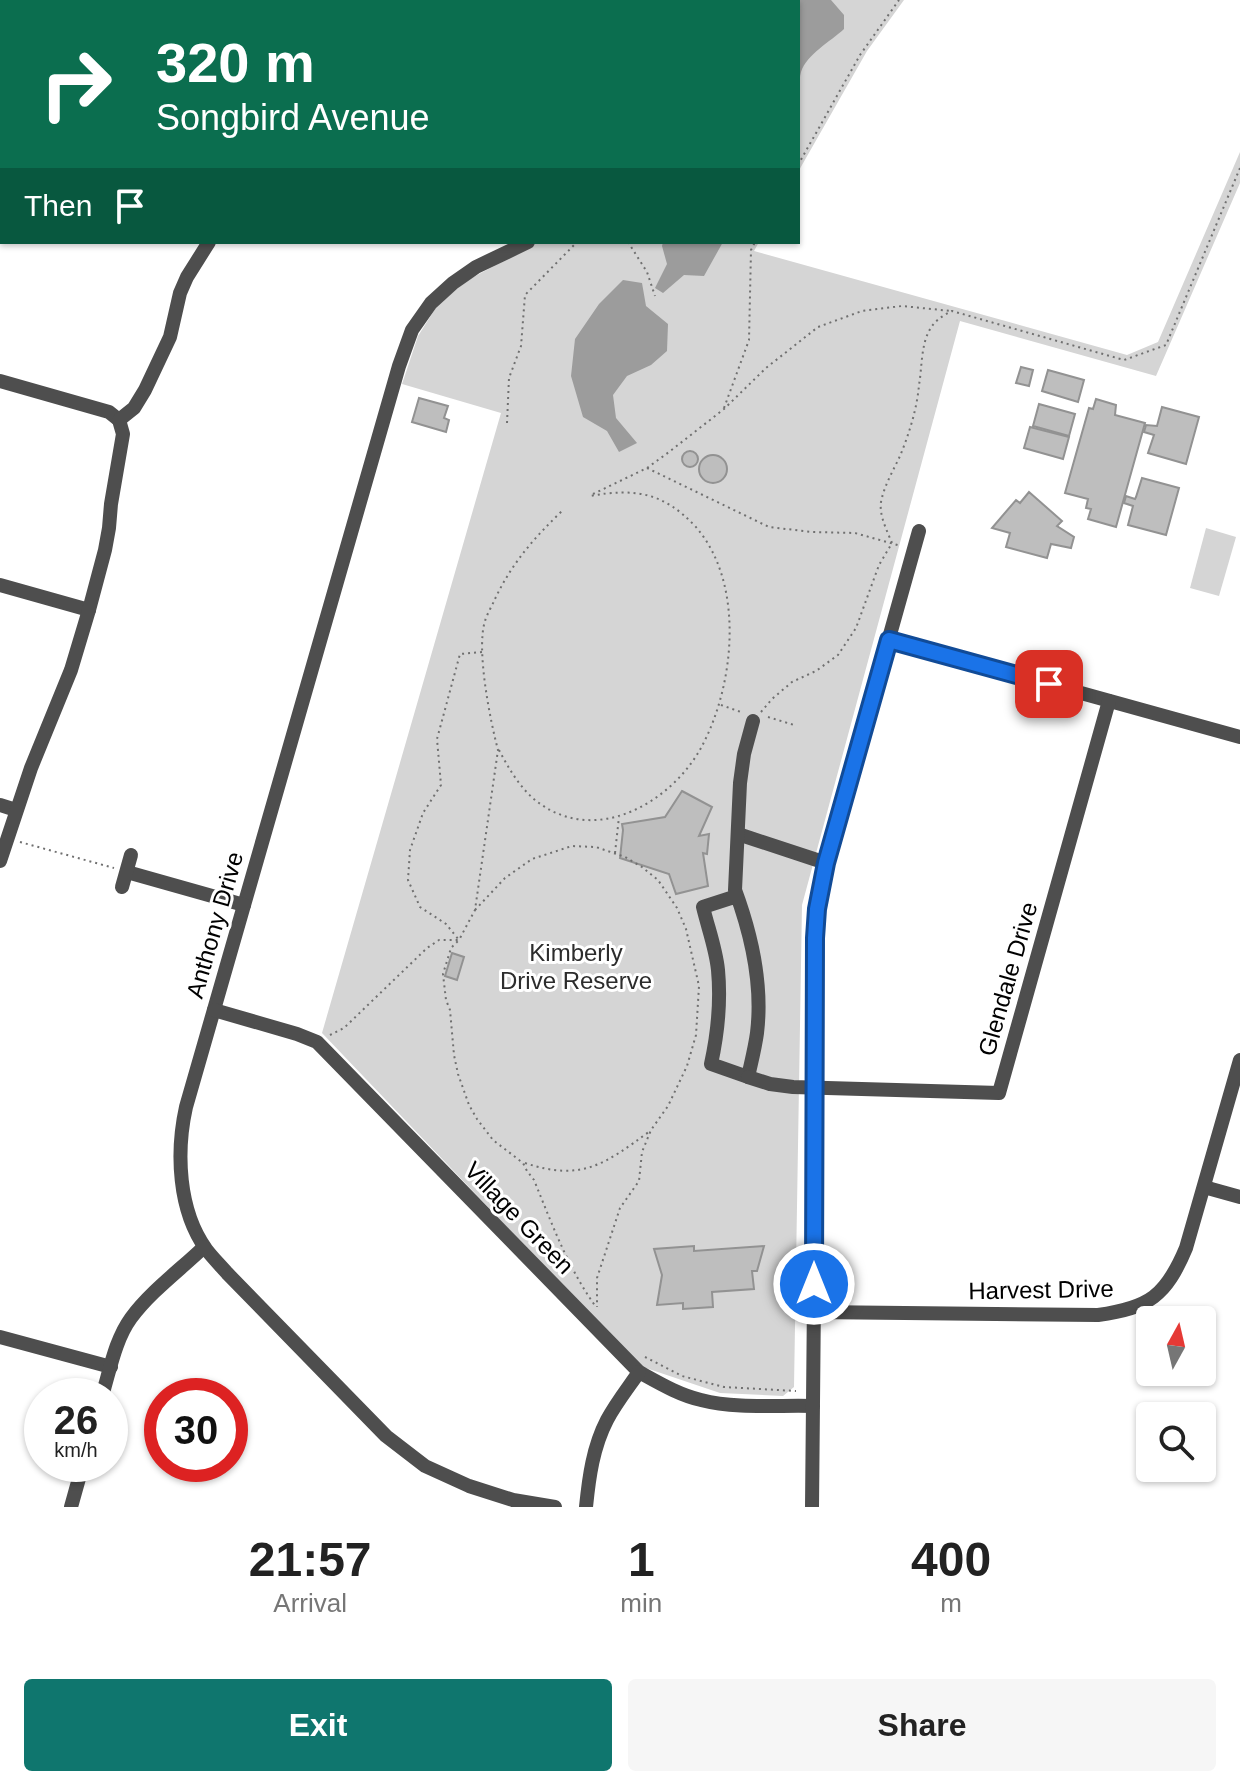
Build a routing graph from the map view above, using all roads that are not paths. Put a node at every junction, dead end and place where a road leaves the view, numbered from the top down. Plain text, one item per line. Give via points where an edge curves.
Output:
1 (208, 244) edge
2 (524, 244) edge
3 (0, 381) edge
4 (119, 420) junction
5 (919, 531) dead end
6 (0, 585) edge
7 (89, 610) junction
8 (889, 640) junction
9 (1109, 701) junction
10 (754, 716) road end
11 (1240, 737) edge
12 (0, 805) edge
13 (16, 810) junction
14 (738, 834) junction
15 (131, 855) dead end
16 (0, 861) edge
17 (826, 863) junction
18 (737, 896) junction
19 (244, 905) junction
20 (214, 1010) junction
21 (1240, 1060) edge
22 (748, 1077) junction
23 (816, 1088) junction
24 (1204, 1187) junction
25 (1240, 1197) edge
26 (204, 1247) junction
27 (814, 1312) junction
28 (0, 1337) edge
29 (111, 1367) junction
30 (639, 1372) junction
31 (108, 1378) edge
32 (813, 1406) junction
33 (78, 1482) edge
34 (71, 1507) edge
35 (555, 1507) edge
36 (586, 1507) edge
37 (812, 1507) edge

1 - 4 street via 180,293 170,337 145,390
2 - 19 street, Anthony Drive via 453,283 412,330
3 - 4 street via 109,412
4 - 7 street via 123,434 109,528
5 - 8 street
6 - 7 street
7 - 13 street
8 - 9 street
8 - 17 street
9 - 11 street
9 - 23 street, Glendale Drive via 999,1093
10 - 14 street via 740,783
12 - 13 street
13 - 16 street
14 - 17 street
14 - 18 street
15 - 19 street via 125,880
17 - 23 street via 815,938
18 - 22 street via 754,950 758,985 757,1034
18 - 22 street via 703,907 719,986 711,1064
19 - 20 street, Anthony Drive
20 - 26 street, Anthony Drive via 186,1107 180,1151 187,1206
20 - 30 street, Village Green via 317,1042
21 - 24 street, Harvest Drive
22 - 23 street
23 - 27 street
24 - 25 street
24 - 27 street, Harvest Drive via 1178,1268 1148,1302 1125,1311
26 - 29 street via 130,1320
26 - 35 street, Anthony Drive via 386,1436 425,1466 483,1491
27 - 32 street
28 - 29 street
29 - 31 street
30 - 32 street, Village Green via 701,1400
30 - 36 street via 595,1448
32 - 37 street
33 - 34 street

